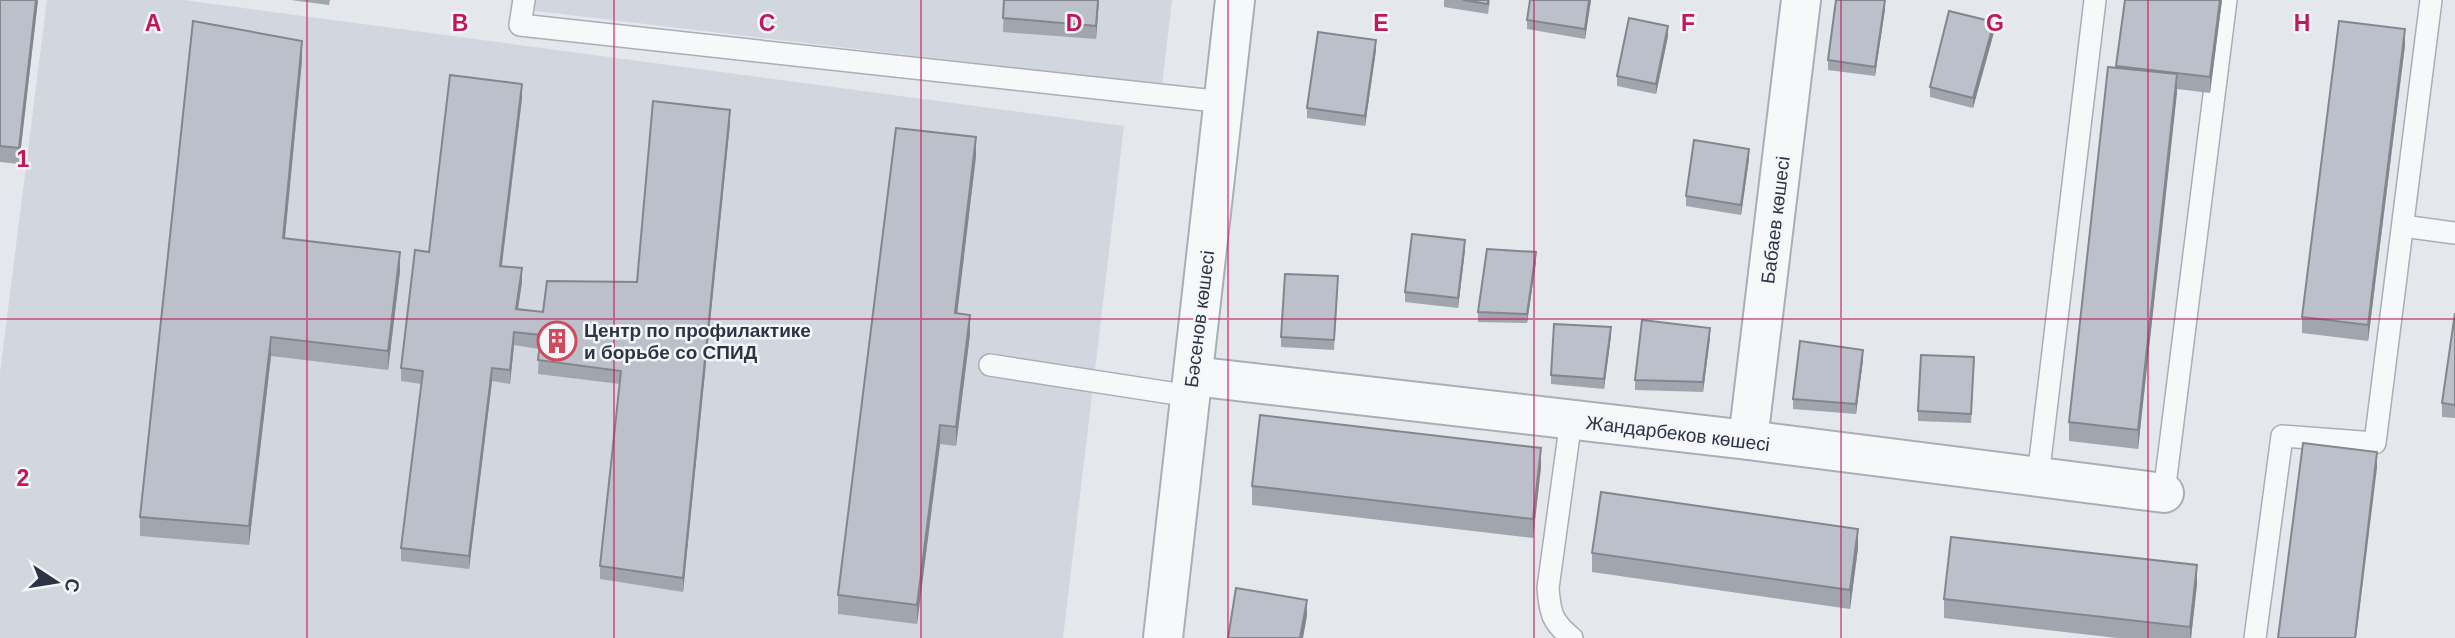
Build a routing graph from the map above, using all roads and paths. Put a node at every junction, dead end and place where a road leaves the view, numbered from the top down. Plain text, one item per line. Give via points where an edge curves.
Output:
1 (524, 0) edge
2 (1235, 0) edge
3 (1801, 0) edge
4 (2095, 0) edge
5 (2226, 0) edge
6 (2431, 0) edge
7 (1223, 102) junction
8 (2403, 226) junction
9 (2455, 233) edge
10 (990, 365) dead end
11 (1191, 386) junction
12 (1571, 420) junction
13 (1748, 440) junction
14 (2038, 477) junction
15 (2164, 493) joint
16 (1163, 638) edge
17 (1572, 638) edge
18 (2255, 638) edge

1 - 7 lane via 520,25
2 - 7 street, Бәсенов көшесі
3 - 13 street, Бабаев көшесі
4 - 14 lane
5 - 15 lane
6 - 8 lane
7 - 11 street, Бәсенов көшесі
8 - 9 lane
8 - 18 lane via 2375,443 2282,436
10 - 11 lane
11 - 12 street, Жандарбеков көшесі
11 - 16 street, Бәсенов көшесі
12 - 13 street, Жандарбеков көшесі
12 - 17 lane via 1548,588 1549,609 1557,626
13 - 14 street, Жандарбеков көшесі
14 - 15 street, Жандарбеков көшесі

